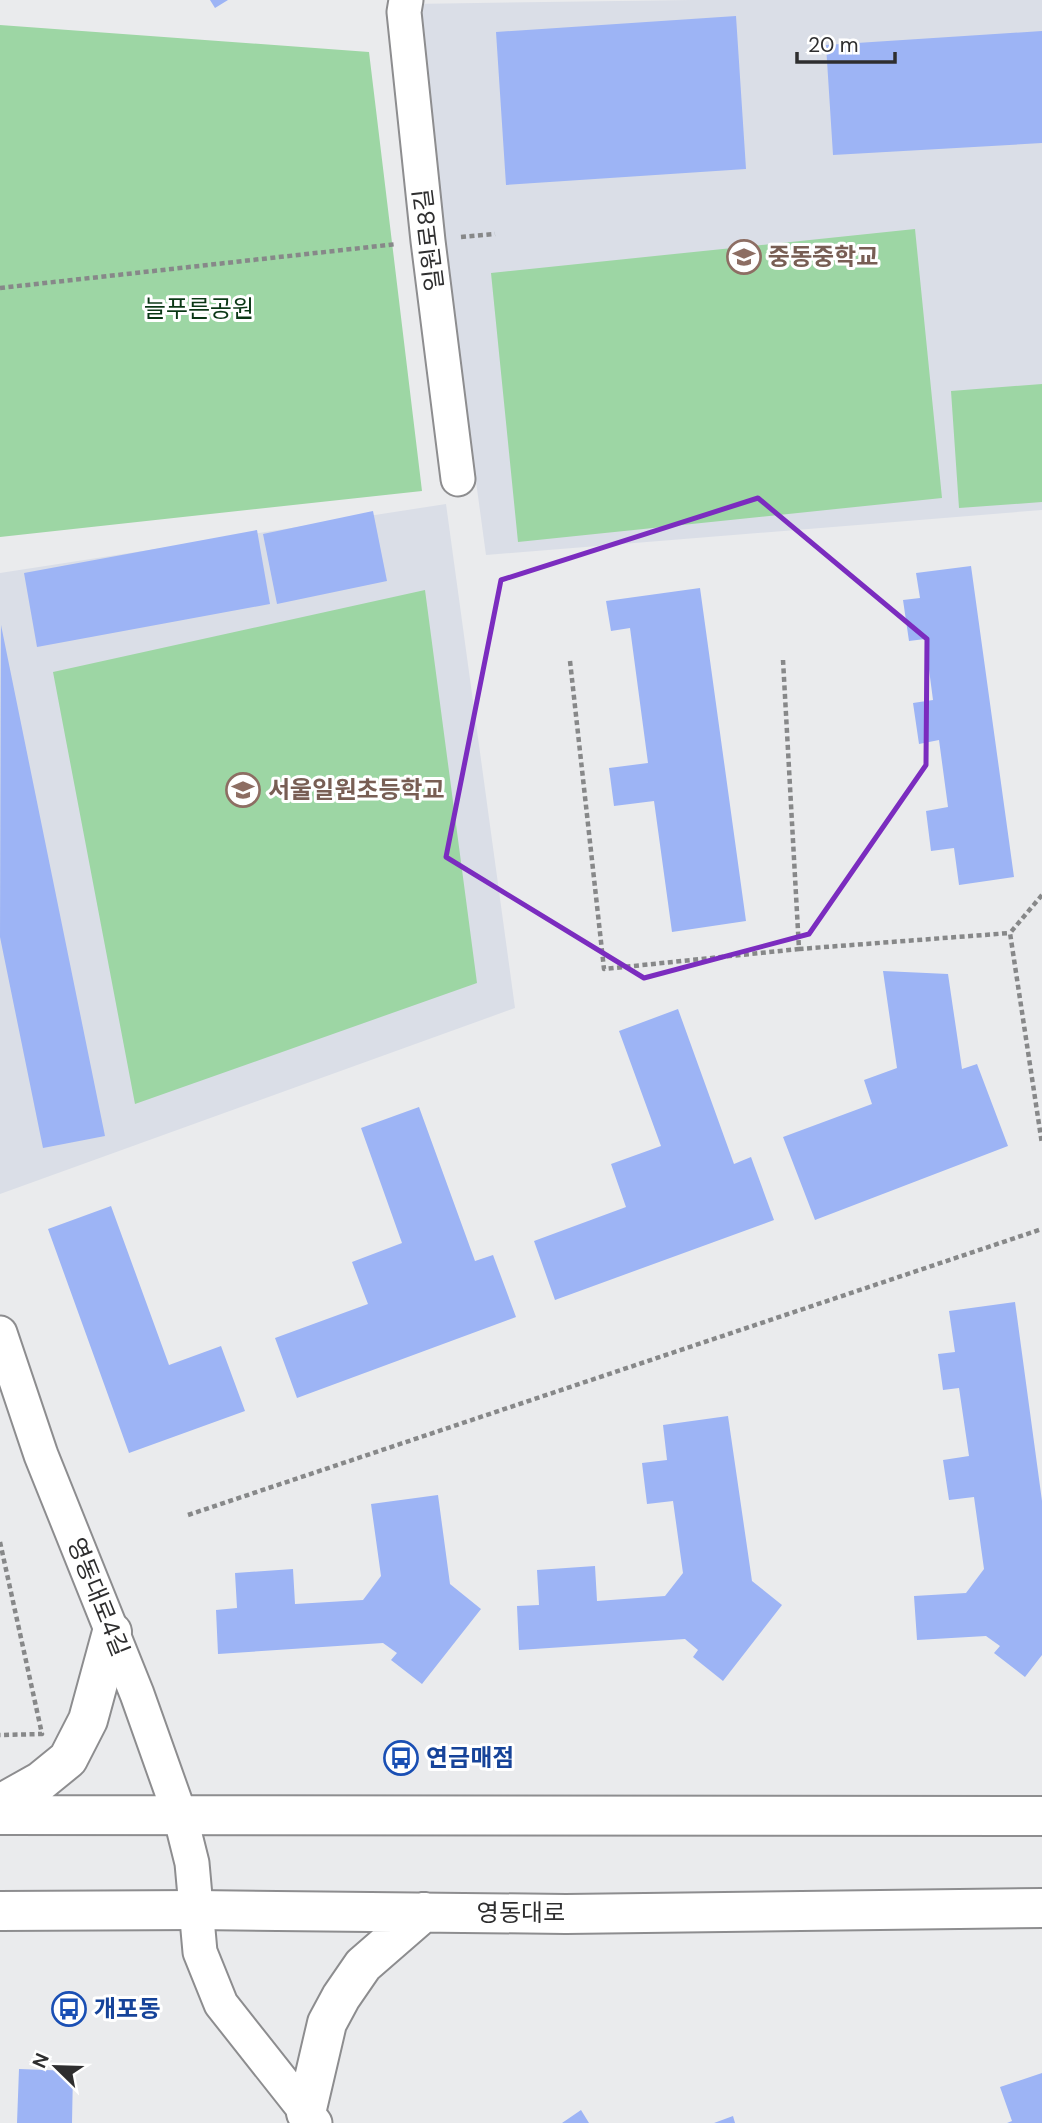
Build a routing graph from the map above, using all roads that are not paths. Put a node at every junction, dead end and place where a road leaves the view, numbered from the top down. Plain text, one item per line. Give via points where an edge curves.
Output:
1 (406, 0) edge
2 (458, 479) dead end
3 (0, 1333) edge
4 (112, 1632) junction
5 (0, 1804) edge
6 (0, 1815) edge
7 (180, 1815) junction
8 (1042, 1816) edge
9 (1042, 1908) edge
10 (195, 1910) junction
11 (0, 1912) edge
12 (424, 1912) junction
13 (310, 2118) edge

1 - 2 street, 일원로8길 via 428,241
3 - 4 street, 영동대로4길 via 41,1455
4 - 5 main road via 88,1720 68,1759 41,1782
4 - 7 street, 영동대로4길
6 - 7 main road
7 - 8 main road
7 - 10 street, 영동대로4길 via 192,1863
9 - 12 main road, 영동대로
10 - 11 main road, 영동대로
10 - 12 main road, 영동대로
10 - 13 street, 영동대로4길 via 200,1952 221,2004
12 - 13 main road via 363,1965 341,1997 327,2023

